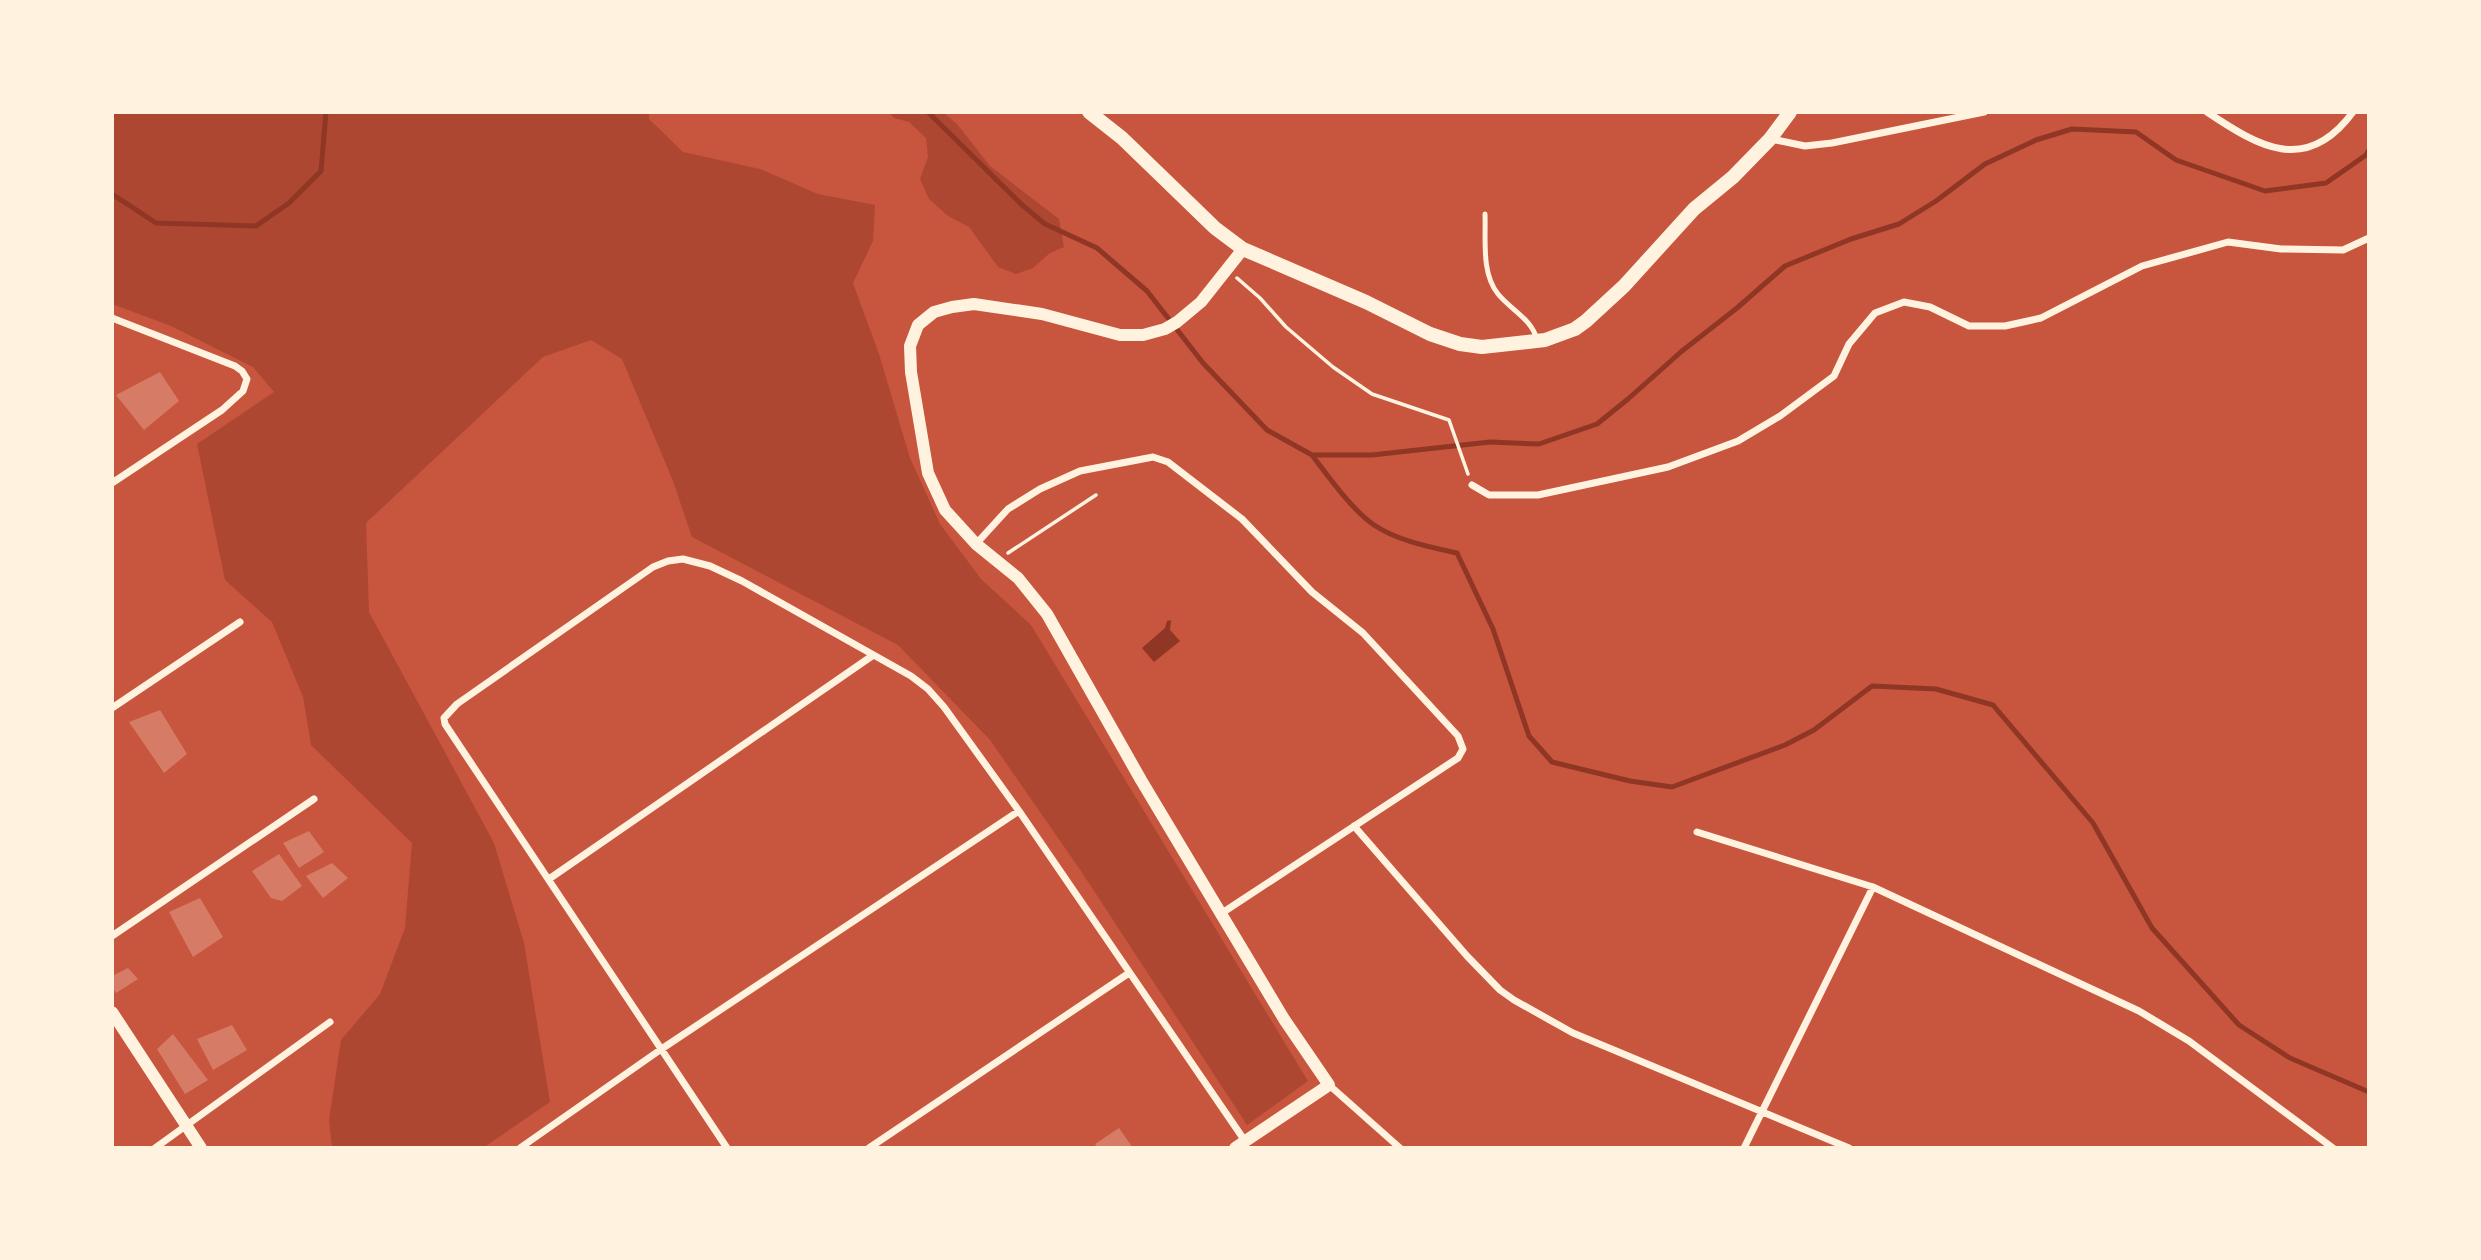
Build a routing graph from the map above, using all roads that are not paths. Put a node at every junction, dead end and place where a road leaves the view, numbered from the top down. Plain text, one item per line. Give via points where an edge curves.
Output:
1 (1089, 112) edge
2 (1790, 112) edge
3 (1984, 112) edge
4 (2207, 112) edge
5 (2353, 112) edge
6 (1770, 139) junction
7 (1485, 214) dead end
8 (2369, 238) edge
9 (1243, 248) junction
10 (112, 318) edge
11 (1538, 342) junction
12 (112, 483) edge
13 (1472, 485) road end
14 (976, 544) junction
15 (240, 622) dead end
16 (872, 656) junction
17 (112, 708) edge
18 (313, 799) dead end
19 (1019, 811) junction
20 (1354, 826) junction
21 (1697, 832) dead end
22 (549, 879) junction
23 (1873, 887) junction
24 (1222, 913) junction
25 (112, 936) edge
26 (1129, 973) junction
27 (112, 1012) edge
28 (330, 1022) dead end
29 (660, 1050) junction
30 (1329, 1085) junction
31 (1763, 1111) junction
32 (186, 1124) junction
33 (1240, 1145) edge
34 (155, 1148) edge
35 (201, 1148) edge
36 (520, 1148) edge
37 (727, 1148) edge
38 (869, 1148) edge
39 (1399, 1148) edge
40 (1744, 1148) edge
41 (1849, 1148) edge
42 (2333, 1148) edge

1 - 9 main road via 1215,228
2 - 6 main road
3 - 6 street via 1832,143 1805,146
4 - 5 street via 2259,143 2282,150 2321,141
6 - 11 main road via 1694,209 1595,314 1576,329
7 - 11 lane via 1490,279 1498,294 1532,327
8 - 13 street via 2343,250 2228,242 2142,266 2041,318 2005,326 1969,326 1930,307 1904,302 1875,313 1849,344 1834,376 1738,441 1668,467 1538,495 1489,495
9 - 11 main road via 1441,339 1482,347
9 - 14 street via 1188,314 1165,329 1143,335 1120,335 1042,313 974,304 934,312 918,325 910,346 911,372 929,474 945,510
10 - 12 street via 235,366 247,379 243,391 222,410
14 - 20 street via 1008,509 1080,471 1153,457 1168,462 1242,519 1312,592 1363,634 1462,742 1458,758
14 - 24 street via 1018,578 1046,614
15 - 17 street
16 - 19 street via 928,689
16 - 22 street
16 - 22 street via 710,566 683,559 653,568 457,704 444,718 447,730
18 - 25 street
19 - 26 street
19 - 29 street
20 - 24 street
20 - 31 street via 1467,957 1514,1000 1573,1033
21 - 23 street
22 - 29 street
23 - 31 street
23 - 42 street via 2139,1011 2189,1041
24 - 30 street
26 - 33 street
26 - 38 street
27 - 32 street
28 - 32 street
29 - 36 street
29 - 37 street
30 - 33 street
30 - 39 street
31 - 40 street
31 - 41 street
32 - 34 street
32 - 35 street

